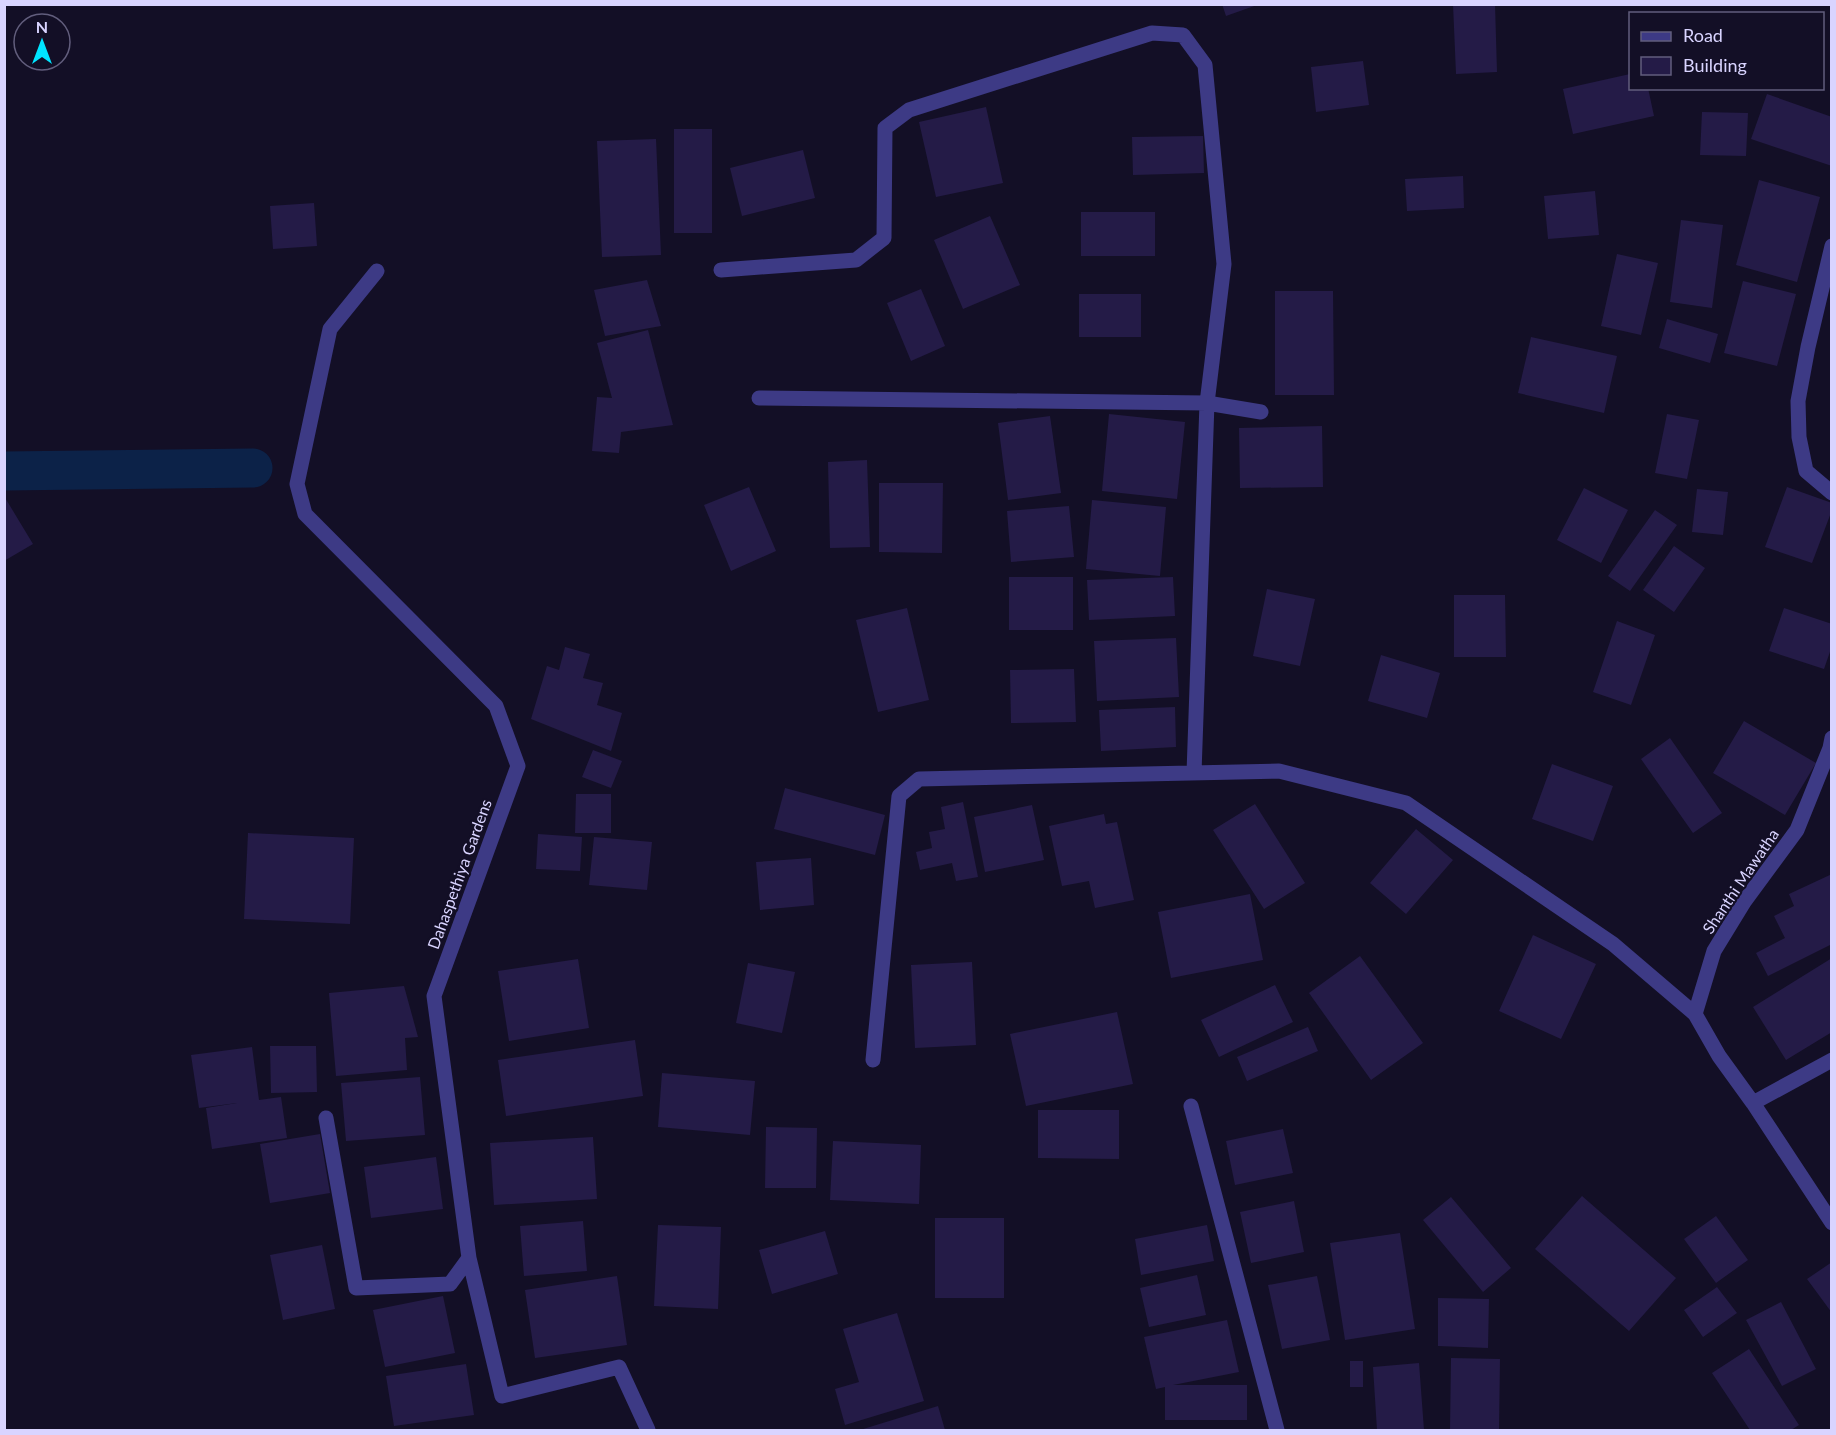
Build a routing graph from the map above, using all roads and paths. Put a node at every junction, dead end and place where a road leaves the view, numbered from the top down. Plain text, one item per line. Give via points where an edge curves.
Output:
1 (1832, 246) edge
2 (722, 270) dead end
3 (377, 271) dead end
4 (759, 398) dead end
5 (1207, 403) junction
6 (1261, 412) dead end
7 (1832, 493) edge
8 (1832, 738) edge
9 (1194, 773) junction
10 (1695, 1014) junction
11 (873, 1060) dead end
12 (1832, 1060) edge
13 (1753, 1103) junction
14 (1191, 1106) dead end
15 (326, 1118) dead end
16 (1832, 1223) edge
17 (469, 1258) junction
18 (648, 1431) edge
19 (1277, 1431) edge

1 - 7 street via 1798,401 1799,437 1806,471
2 - 5 street via 856,260 884,238 885,128 909,110 1152,33 1183,35 1205,65 1224,264
3 - 17 street, Dahaspethiya Gardens via 330,329 297,484 305,514 496,706 518,766 434,996
4 - 5 street
5 - 6 street
5 - 9 street
8 - 10 street, Shanthi Mawatha via 1797,830 1714,951
9 - 10 street via 1279,771 1406,803 1613,944
9 - 11 street via 920,779 898,796
10 - 13 street
12 - 13 street
13 - 16 street
14 - 19 street
15 - 17 street via 356,1288 450,1284
17 - 18 street, Dahaspethiya Gardens via 502,1396 619,1367

